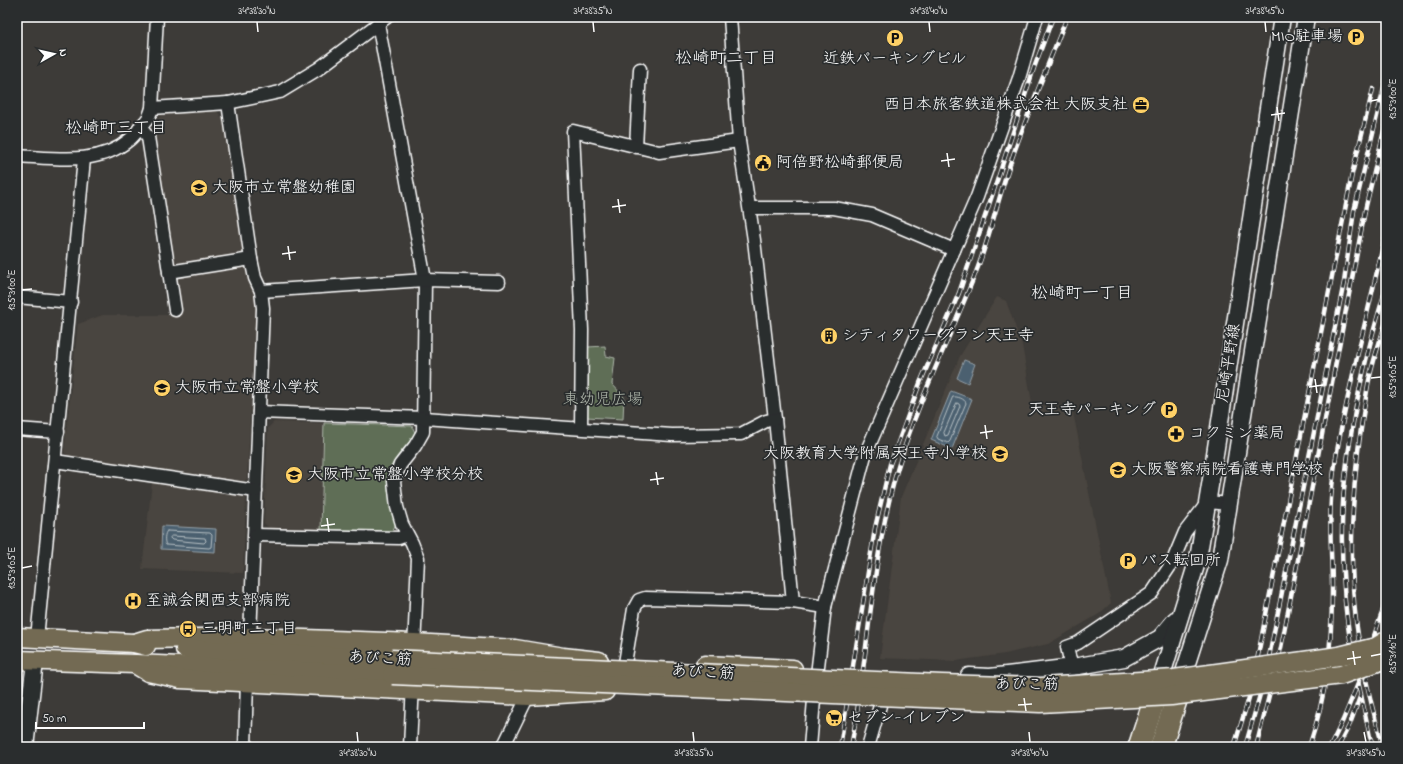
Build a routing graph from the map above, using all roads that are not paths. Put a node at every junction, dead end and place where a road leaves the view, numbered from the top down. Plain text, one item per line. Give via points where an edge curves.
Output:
1 (157, 17) edge
2 (730, 17) edge
3 (1037, 17) edge
4 (1282, 17) edge
5 (1306, 17) edge
6 (382, 19) edge
7 (640, 69) dead end
8 (228, 103) junction
9 (152, 108) junction
10 (140, 127) junction
11 (739, 141) junction
12 (636, 147) junction
13 (17, 156) edge
14 (84, 159) junction
15 (750, 208) junction
16 (954, 250) junction
17 (251, 259) junction
18 (169, 272) junction
19 (425, 280) junction
20 (499, 282) dead end
21 (261, 291) junction
22 (17, 297) edge
23 (71, 302) junction
24 (175, 310) dead end
25 (259, 412) junction
26 (424, 418) junction
27 (775, 419) junction
28 (581, 428) junction
29 (17, 429) edge
30 (58, 432) junction
31 (55, 461) junction
32 (256, 491) junction
33 (1208, 502) junction
34 (1230, 504) junction
35 (255, 534) junction
36 (407, 535) junction
37 (793, 602) junction
38 (825, 607) junction
39 (1180, 615) junction
40 (17, 637) edge
41 (250, 637) junction
42 (37, 638) junction
43 (1386, 641) edge
44 (414, 643) junction
45 (134, 644) junction
46 (1386, 659) edge
47 (17, 660) edge
48 (35, 661) junction
49 (625, 663) junction
50 (135, 664) junction
51 (392, 667) junction
52 (1073, 667) junction
53 (818, 670) junction
54 (990, 676) junction
55 (248, 682) junction
56 (1180, 688) junction
57 (412, 691) junction
58 (609, 691) junction
59 (528, 696) junction
60 (814, 700) junction
61 (881, 702) junction
62 (1153, 704) junction
63 (1163, 739) edge
64 (25, 747) edge
65 (245, 747) edge
66 (410, 747) edge
67 (503, 747) edge
68 (810, 747) edge
69 (868, 747) edge
70 (1139, 747) edge

1 - 9 street
2 - 11 street
3 - 16 street via 977,197
4 - 33 street, 尼崎平野線
5 - 34 street, 尼崎平野線
6 - 8 street via 318,69 280,92
6 - 19 street
7 - 12 street
8 - 9 street
8 - 17 street
9 - 10 street via 148,120
10 - 14 street via 131,139 119,148
10 - 18 street via 148,137
11 - 12 street via 659,152
11 - 15 street
12 - 28 street via 573,132 582,330
13 - 14 street
14 - 23 street
15 - 16 street via 834,208 872,215
15 - 27 street
16 - 38 street via 865,455
17 - 18 street
17 - 21 street
18 - 24 street
19 - 20 street
19 - 21 street
19 - 26 street
21 - 25 street via 263,308
22 - 23 street
23 - 30 street
25 - 26 street
25 - 32 street
26 - 28 street
26 - 36 street via 423,432 400,465 394,481 397,507
27 - 28 street via 741,434 672,435
27 - 37 street
29 - 30 street
30 - 31 street
31 - 32 street
31 - 42 street
32 - 35 street
33 - 34 street
33 - 39 street, 尼崎平野線 via 1198,558
33 - 52 street via 1185,532 1172,563 1152,593 1088,637 1068,647
34 - 56 street, 尼崎平野線 via 1220,560
35 - 36 street via 399,538
35 - 41 street
36 - 44 street via 418,558
37 - 38 street
37 - 49 street via 645,598 639,600 634,609
38 - 53 street
39 - 52 street via 1160,638 1124,658
39 - 62 street, 尼崎平野線
40 - 42 main road, あびこ筋
41 - 44 main road
41 - 45 main road via 147,639
42 - 45 main road, あびこ筋
43 - 51 main road, あびこ筋, bridge via 1376,647 1340,656 1174,679 1041,687
44 - 49 main road via 515,649
44 - 57 street
45 - 51 main road, あびこ筋
46 - 51 main road, あびこ筋, bridge via 1341,675 1171,696 1040,703
47 - 48 main road, あびこ筋
48 - 50 main road, あびこ筋
48 - 64 street
49 - 53 main road
49 - 58 street
50 - 51 main road, あびこ筋
50 - 55 main road via 148,672 180,679
52 - 54 street
53 - 54 street
53 - 60 street
54 - 62 street via 1114,689
55 - 57 main road
55 - 65 street
56 - 62 street
56 - 63 highway
57 - 59 main road
57 - 66 street
58 - 59 main road
58 - 60 main road
59 - 67 street
60 - 61 street
60 - 68 street
61 - 62 street
61 - 69 street
62 - 63 street
62 - 70 highway

